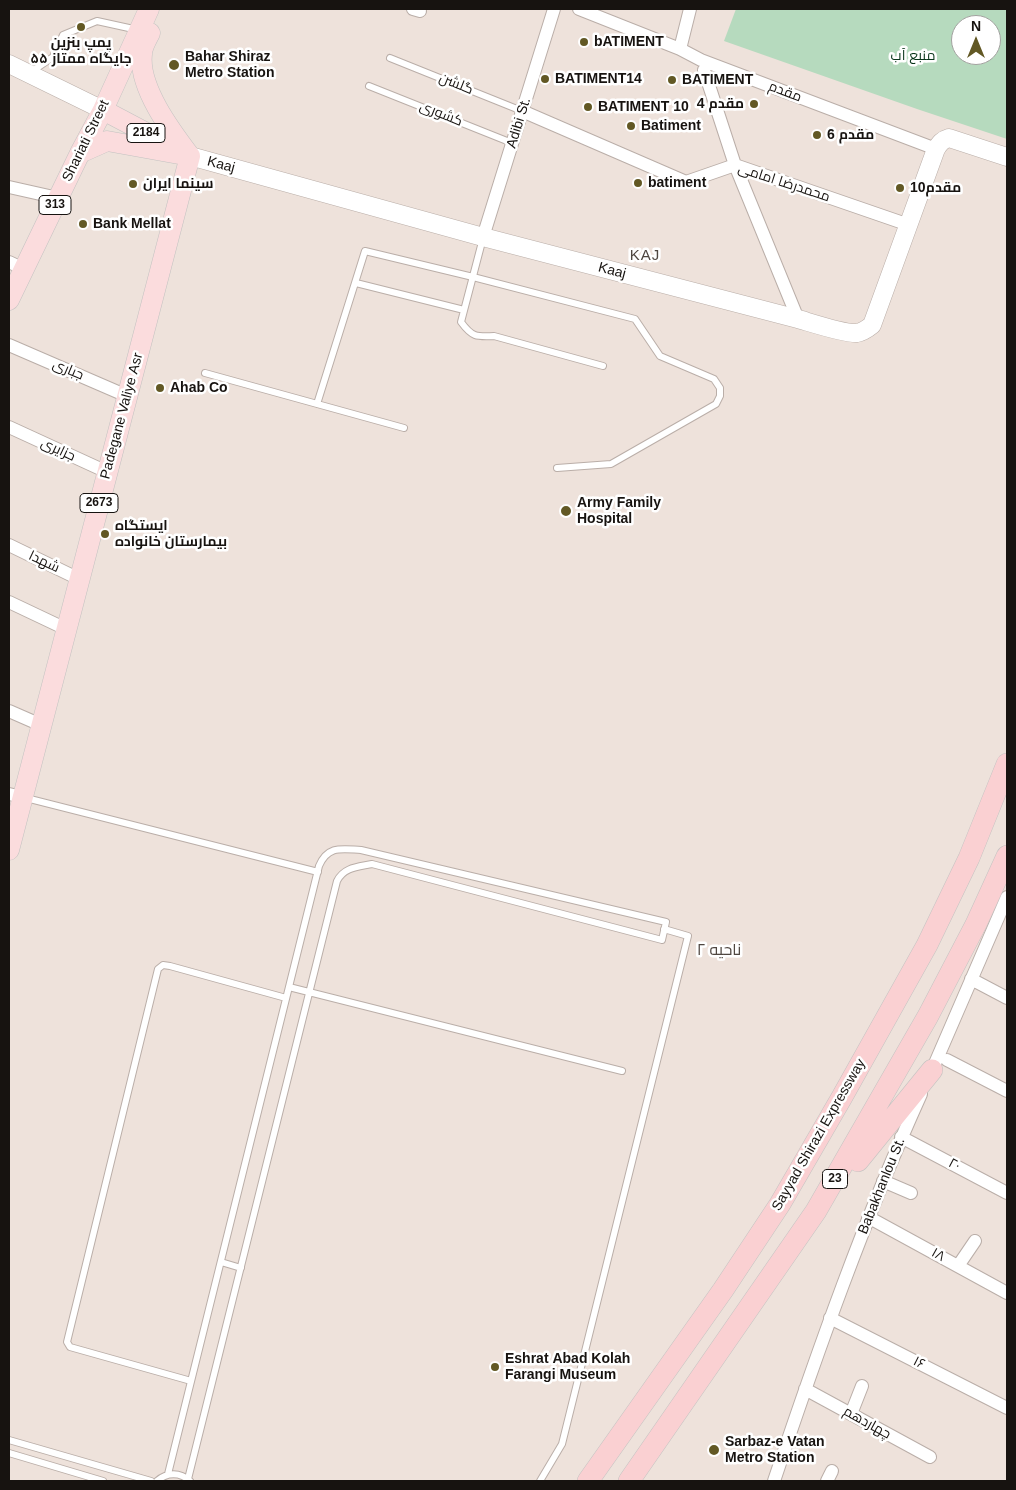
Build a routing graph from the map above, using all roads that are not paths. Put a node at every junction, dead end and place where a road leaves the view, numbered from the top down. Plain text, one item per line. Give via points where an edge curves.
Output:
1 (150, 9) edge
2 (162, 9) edge
3 (554, 9) edge
4 (579, 9) edge
5 (690, 9) edge
6 (142, 38) junction
7 (680, 50) junction
8 (390, 58) dead end
9 (9, 64) edge
10 (704, 70) dead end
11 (29, 73) junction
12 (369, 86) dead end
13 (103, 110) junction
14 (522, 111) junction
15 (512, 143) junction
16 (936, 149) junction
17 (80, 153) junction
18 (190, 156) junction
19 (1007, 157) edge
20 (735, 165) junction
21 (9, 187) edge
22 (58, 198) junction
23 (909, 225) junction
24 (483, 237) junction
25 (16, 266) edge
26 (473, 277) junction
27 (356, 283) junction
28 (9, 300) edge
29 (464, 310) junction
30 (798, 320) junction
31 (9, 345) edge
32 (603, 366) dead end
33 (206, 373) dead end
34 (127, 396) junction
35 (317, 404) junction
36 (9, 427) edge
37 (404, 428) dead end
38 (557, 468) dead end
39 (107, 472) junction
40 (9, 545) edge
41 (79, 579) junction
42 (9, 602) edge
43 (66, 629) junction
44 (9, 710) edge
45 (41, 725) junction
46 (1007, 764) edge
47 (16, 796) edge
48 (9, 850) edge
49 (1007, 856) edge
50 (318, 872) junction
51 (1007, 897) edge
52 (664, 929) junction
53 (972, 979) junction
54 (289, 987) junction
55 (310, 992) junction
56 (286, 998) junction
57 (1007, 998) edge
58 (940, 1065) junction
59 (622, 1071) dead end
60 (1007, 1091) edge
61 (902, 1137) junction
62 (883, 1181) junction
63 (911, 1193) dead end
64 (1007, 1193) edge
65 (816, 1211) junction
66 (868, 1217) junction
67 (974, 1241) dead end
68 (221, 1262) junction
69 (958, 1266) junction
70 (241, 1268) junction
71 (1007, 1293) edge
72 (830, 1318) junction
73 (191, 1381) junction
74 (862, 1386) dead end
75 (805, 1389) junction
76 (1007, 1408) edge
77 (850, 1414) junction
78 (9, 1440) edge
79 (9, 1453) edge
80 (930, 1457) dead end
81 (168, 1474) junction
82 (189, 1480) edge
83 (103, 1481) edge
84 (151, 1481) edge
85 (157, 1481) edge
86 (540, 1481) edge
87 (588, 1481) edge
88 (628, 1481) edge
89 (774, 1481) edge

1 - 6 main road, Shariati Street / 313
2 - 6 main road, Shariati Street / 313
3 - 14 street, Adibi St.
4 - 7 street, مقدم
5 - 7 street
6 - 11 lane via 97,21 63,35 53,57
6 - 13 main road, Shariati Street / 313
6 - 18 main road, 313 via 142,67 150,93
7 - 16 street, مقدم
8 - 14 lane, گلشن
9 - 11 main road
10 - 20 street
11 - 13 main road
12 - 15 lane, کشوری
13 - 17 main road, Shariati Street / 313
13 - 18 main road, Kaaj / 2184
14 - 15 street, Adibi St.
14 - 20 street, محمدرضا امامی via 686,182
15 - 24 street, Adibi St.
16 - 19 main road via 949,138
16 - 23 main road, Kaaj / 2184
17 - 18 main road via 107,141
17 - 22 main road, Shariati Street / 313
18 - 24 main road, Kaaj / 2184
18 - 34 main road, Padegane Valiye Asr / 2673
20 - 23 street, محمدرضا امامی
20 - 30 street
21 - 22 street
22 - 25 main road, Shariati Street / 313
23 - 30 main road, Kaaj / 2184 via 872,325 866,330 848,332
24 - 26 lane
24 - 30 main road, Kaaj / 2184
25 - 28 main road, Shariati Street / 313
26 - 27 lane via 365,251
26 - 29 lane
26 - 38 lane via 635,319 660,356 714,379 720,388 716,404 611,464
27 - 29 lane
27 - 35 lane
29 - 32 lane via 461,322 469,332 480,337 494,336
31 - 34 street, جباری
33 - 35 lane
34 - 39 main road, Padegane Valiye Asr / 2673
35 - 37 lane
36 - 39 street, جزایری
39 - 41 main road, Padegane Valiye Asr / 2673
40 - 41 street, شهدا
41 - 43 main road, Padegane Valiye Asr / 2673
42 - 43 street
43 - 45 main road, Padegane Valiye Asr / 2673
44 - 45 street
45 - 47 main road, Padegane Valiye Asr / 2673
46 - 87 highway, Sayyad Shirazi Expressway / 23 via 969,858 927,945 804,1163 723,1290
47 - 48 main road, Padegane Valiye Asr / 2673
47 - 50 lane
49 - 65 highway, 23 via 928,1016
50 - 52 lane via 323,857 333,850 361,850 666,922
50 - 54 lane
51 - 53 street, Babakhanlou St.
52 - 55 lane via 662,940 372,864 348,869 337,881
52 - 86 lane via 688,936 562,1444
53 - 57 street
53 - 58 street, Babakhanlou St.
54 - 55 lane
54 - 56 lane
55 - 59 lane
55 - 70 lane
56 - 68 lane
56 - 73 lane via 170,966 158,969 67,1342 70,1346
58 - 60 street
58 - 61 street, Babakhanlou St.
58 - 65 highway
61 - 62 street, Babakhanlou St.
61 - 64 street, ۲۰
62 - 63 street
62 - 66 street, Babakhanlou St.
65 - 88 highway, 23
66 - 69 street, ۱۸
66 - 72 street, Babakhanlou St.
67 - 69 street
68 - 70 lane
68 - 73 lane
69 - 71 street, ۱۸
70 - 82 lane
72 - 75 street, Babakhanlou St.
72 - 76 street, ۱۶
73 - 81 lane
74 - 77 street
75 - 77 street, چهاردهم
75 - 89 street, Babakhanlou St.
77 - 80 street, چهاردهم
78 - 84 lane
79 - 83 lane
81 - 82 lane
81 - 85 lane

